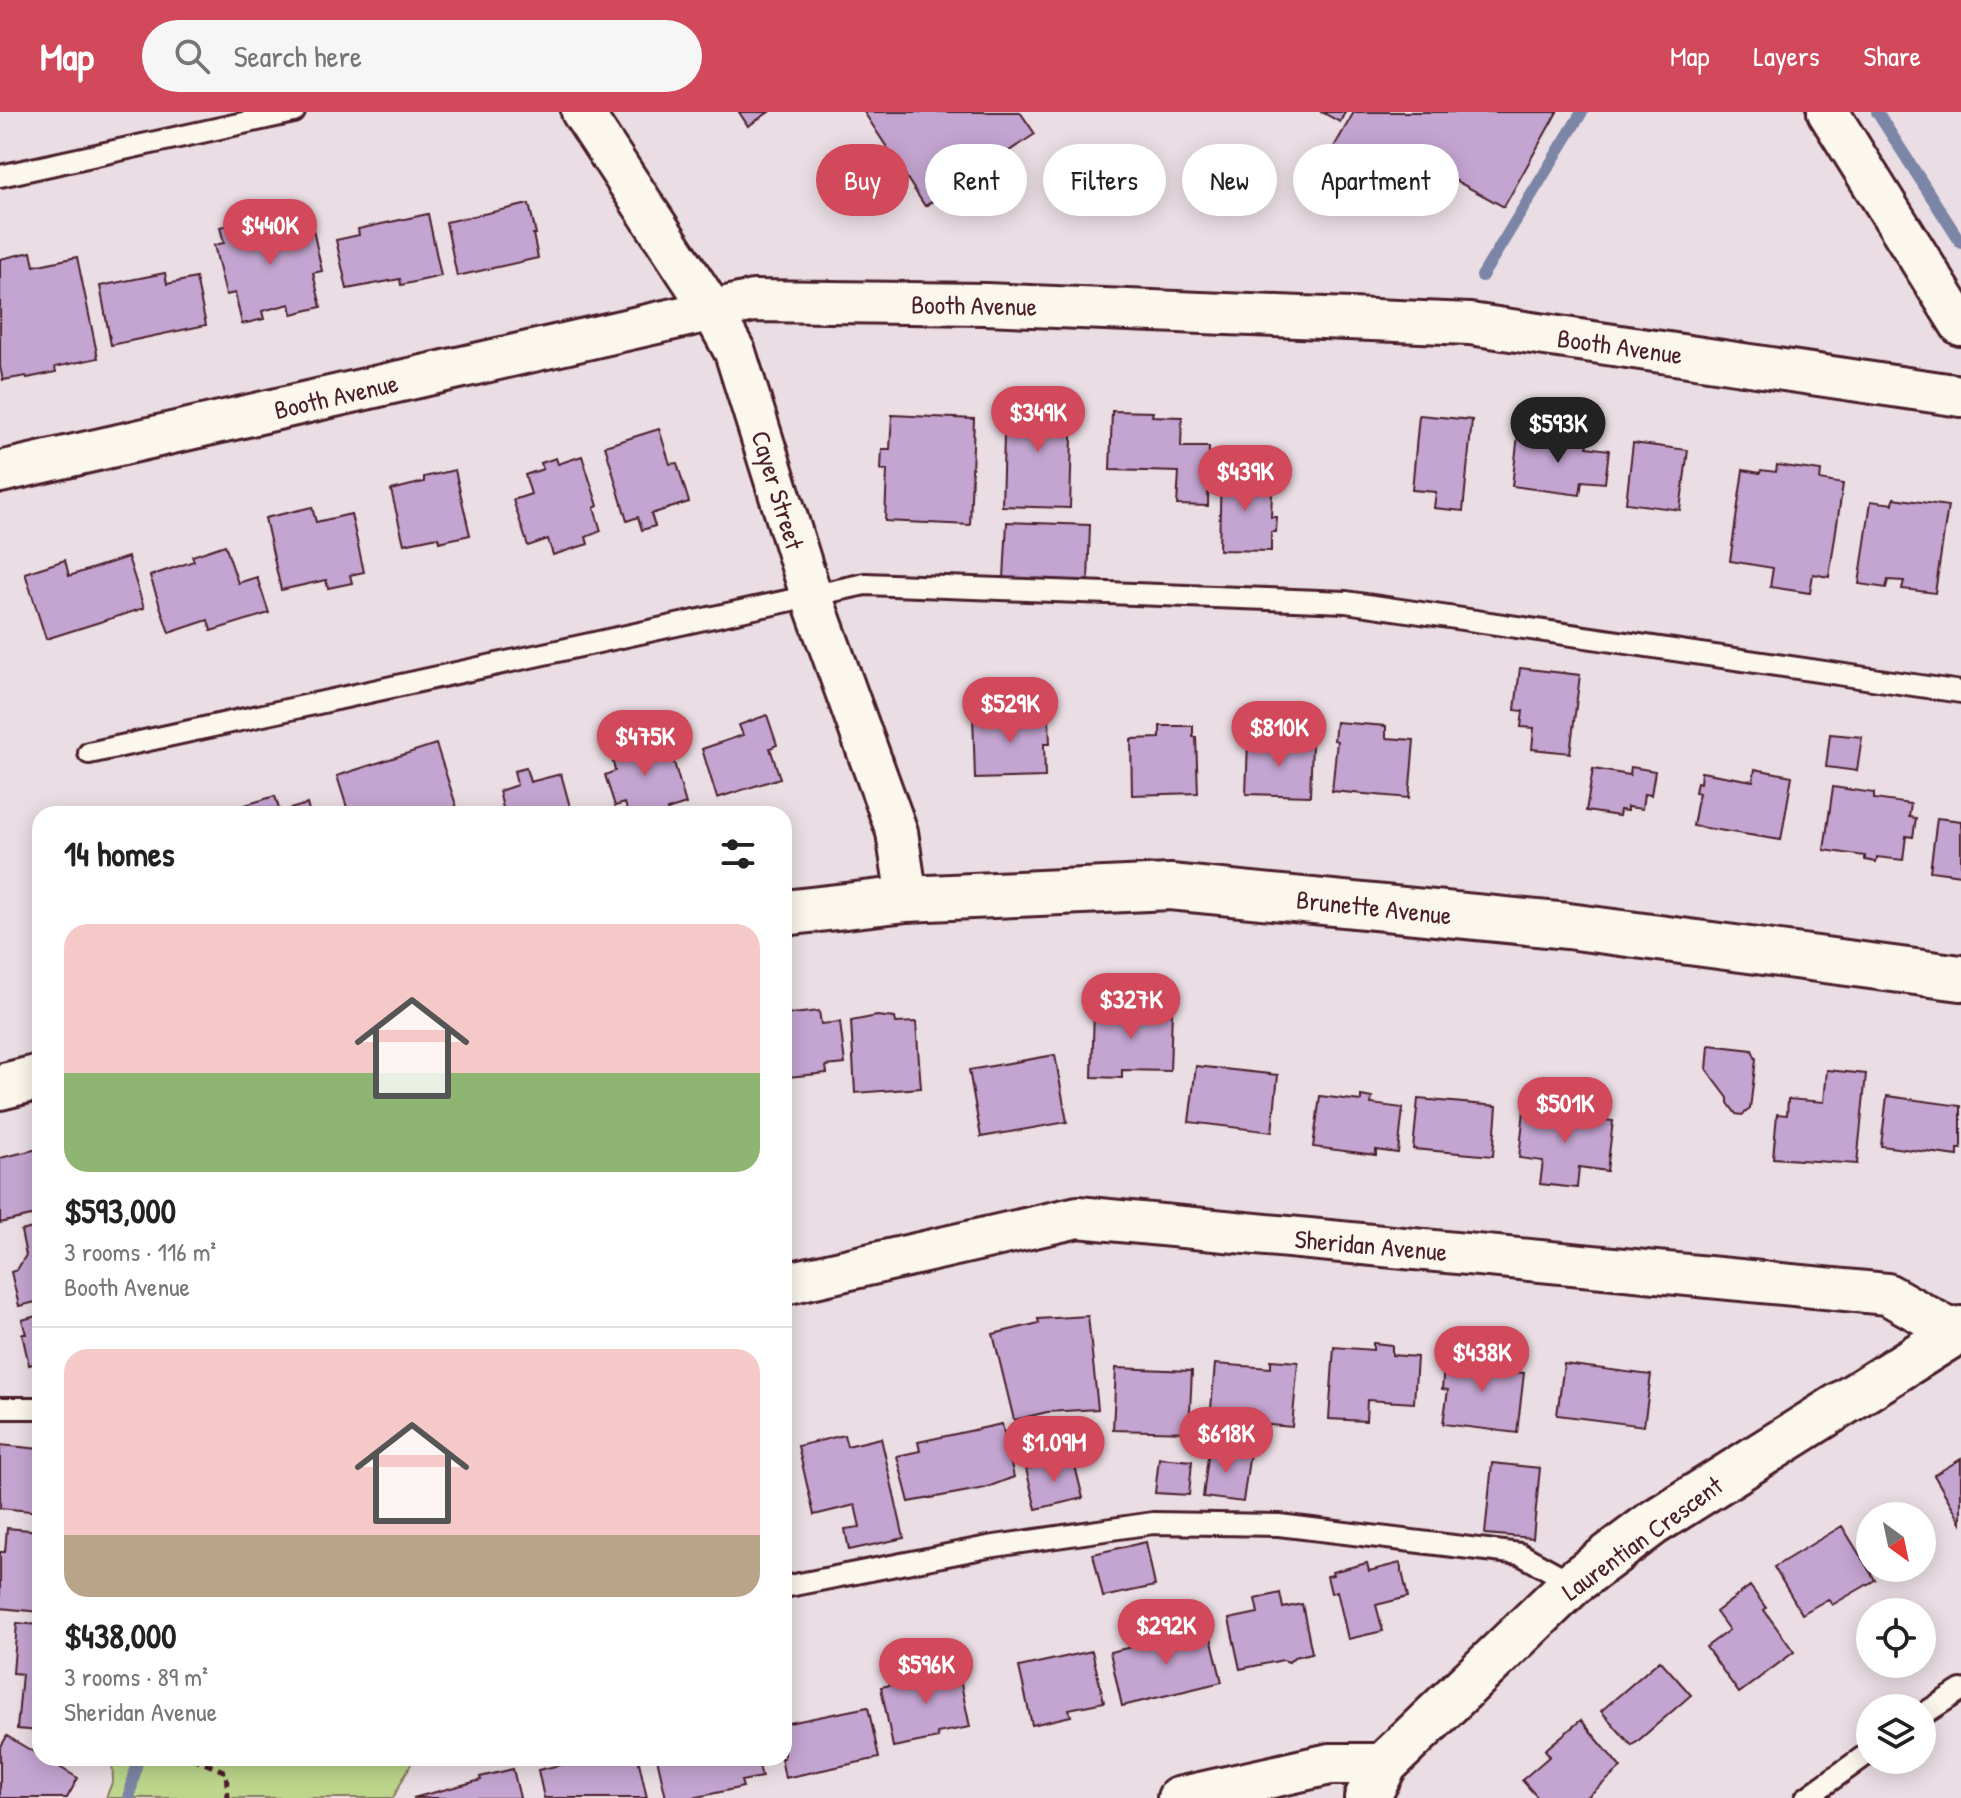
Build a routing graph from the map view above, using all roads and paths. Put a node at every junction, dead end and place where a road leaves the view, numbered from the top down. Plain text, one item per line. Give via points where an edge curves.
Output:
1 (294, 112) edge
2 (582, 112) edge
3 (1828, 112) edge
4 (0, 176) edge
5 (712, 310) junction
6 (1961, 325) edge
7 (1961, 396) edge
8 (0, 472) edge
9 (811, 595) junction
10 (1961, 692) edge
11 (89, 753) dead end
12 (907, 899) junction
13 (792, 912) edge
14 (1961, 978) edge
15 (32, 1079) edge
16 (0, 1087) edge
17 (792, 1282) edge
18 (1958, 1330) edge
19 (0, 1408) edge
20 (32, 1408) edge
21 (1573, 1583) junction
22 (792, 1585) edge
23 (1961, 1690) edge
24 (1936, 1706) edge
25 (1856, 1762) edge
26 (211, 1766) edge
27 (1376, 1781) edge
28 (228, 1798) edge
29 (1178, 1798) edge
30 (1806, 1798) edge

1 - 4 lane
2 - 5 street, Cayer Street
3 - 6 street
5 - 7 street, Booth Avenue via 753,301 985,304 1470,324
5 - 8 street, Booth Avenue
5 - 9 street, Cayer Street via 738,363
9 - 10 lane via 865,584 1346,602
9 - 11 lane
9 - 12 street, Cayer Street via 897,832
12 - 13 main road, Brunette Avenue
12 - 14 main road, Brunette Avenue via 1170,887 1568,926
15 - 16 main road
17 - 18 street, Sheridan Avenue via 1078,1217 1887,1294
18 - 21 main road, Laurentian Crescent via 1653,1523
19 - 20 lane
21 - 22 lane via 1520,1554 1279,1525 1153,1523 988,1547
21 - 27 main road, Laurentian Crescent
23 - 24 lane
25 - 30 lane
26 - 28 path via 226,1772
27 - 29 street via 1330,1764

